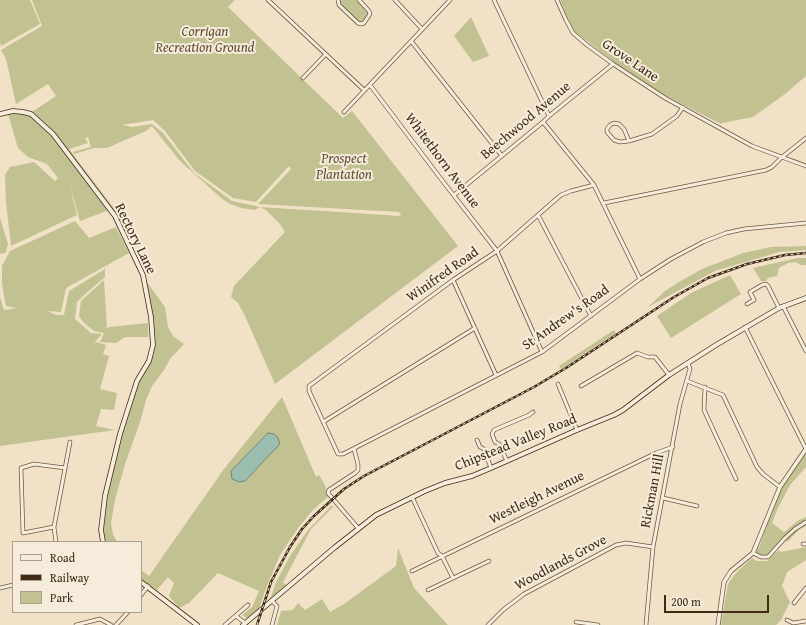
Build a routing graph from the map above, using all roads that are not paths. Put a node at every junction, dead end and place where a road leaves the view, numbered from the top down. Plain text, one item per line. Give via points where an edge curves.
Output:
1 (338, 0) edge
2 (395, 0) edge
3 (450, 0) edge
4 (494, 0) edge
5 (557, 0) edge
6 (270, 1) edge
7 (360, 1) edge
8 (422, 29) junction
9 (412, 40) junction
10 (325, 54) junction
11 (613, 64) junction
12 (303, 78) dead end
13 (370, 84) junction
14 (364, 90) junction
15 (683, 107) junction
16 (344, 112) dead end
17 (0, 114) edge
18 (549, 116) junction
19 (543, 122) junction
20 (806, 138) edge
21 (629, 141) junction
22 (502, 156) junction
23 (781, 158) junction
24 (806, 166) edge
25 (594, 185) junction
26 (454, 195) junction
27 (604, 203) junction
28 (538, 214) junction
29 (806, 223) edge
30 (497, 251) junction
31 (640, 278) junction
32 (453, 280) junction
33 (806, 298) edge
34 (747, 304) dead end
35 (781, 307) junction
36 (591, 316) junction
37 (745, 327) junction
38 (475, 328) junction
39 (806, 351) edge
40 (542, 352) junction
41 (688, 363) junction
42 (669, 375) junction
43 (496, 376) junction
44 (687, 381) junction
45 (558, 384) dead end
46 (581, 386) dead end
47 (705, 387) junction
48 (533, 412) dead end
49 (323, 422) junction
50 (577, 430) junction
51 (477, 440) dead end
52 (70, 442) dead end
53 (673, 446) junction
54 (354, 449) junction
55 (806, 449) edge
56 (507, 461) junction
57 (65, 468) junction
58 (492, 468) junction
59 (736, 479) dead end
60 (780, 487) junction
61 (412, 497) junction
62 (663, 498) junction
63 (697, 506) dead end
64 (806, 522) edge
65 (54, 527) junction
66 (358, 528) junction
67 (56, 541) edge
68 (103, 541) edge
69 (653, 547) junction
70 (753, 553) junction
71 (442, 556) junction
72 (489, 561) dead end
73 (412, 571) dead end
74 (453, 578) junction
75 (142, 583) edge
76 (12, 585) edge
77 (148, 586) junction
78 (0, 588) edge
79 (806, 588) edge
80 (428, 590) dead end
81 (142, 594) edge
82 (272, 601) junction
83 (794, 603) dead end
84 (248, 605) dead end
85 (127, 613) edge
86 (236, 616) junction
87 (787, 620) dead end
88 (806, 621) edge
89 (576, 622) dead end
90 (118, 624) edge
91 (244, 624) edge
92 (76, 625) edge
93 (111, 625) edge
94 (197, 625) edge
95 (225, 625) edge
96 (272, 625) edge
97 (489, 625) edge
98 (598, 625) edge
99 (646, 625) edge
100 (718, 625) edge

1 - 7 street via 339,5 361,24 367,20 370,11
2 - 8 street
3 - 8 street
4 - 18 street
5 - 11 street, Grove Lane via 573,33
6 - 10 street
8 - 9 street
9 - 13 street
9 - 22 street
10 - 12 street
10 - 14 street
11 - 15 street, Grove Lane
11 - 18 street, Beechwood Avenue
13 - 14 street
13 - 26 street, Whitethorn Avenue
14 - 16 street
15 - 21 street via 676,116 652,134
15 - 23 street, Grove Lane via 752,146
17 - 68 main road, Rectory Lane via 14,111 31,114 53,134 115,216 143,275 151,317 153,346 149,361 137,382 120,434 104,502 101,530
18 - 19 street, Beechwood Avenue
19 - 22 street, Beechwood Avenue
19 - 25 street
20 - 23 street
21 - 21 street via 614,140 607,129 614,123 619,124
22 - 26 street, Beechwood Avenue
23 - 24 street, Grove Lane
23 - 27 street via 766,170
25 - 27 street
25 - 28 street, Winifred Road via 562,195
26 - 30 street, Whitethorn Avenue
27 - 31 street
28 - 30 street, Winifred Road
28 - 36 street
29 - 31 street, St Andrew's Road via 752,228 723,234 697,245
30 - 32 street, Winifred Road
30 - 40 street, Whitethorn Avenue
31 - 36 street, St Andrew's Road
32 - 38 street
32 - 49 street, Winifred Road via 310,385 309,391
33 - 35 main road, Chipstead Valley Road
34 - 35 street via 754,300 750,292 766,284
35 - 37 main road, Chipstead Valley Road
35 - 39 street
36 - 40 street, St Andrew's Road
37 - 41 main road, Chipstead Valley Road
37 - 55 street
38 - 43 street
38 - 49 street
40 - 43 street, St Andrew's Road
41 - 42 main road, Chipstead Valley Road
41 - 44 street, Rickman Hill via 690,369
42 - 46 street via 655,356 648,357 637,353
42 - 50 main road, Chipstead Valley Road via 619,412
43 - 54 street, St Andrew's Road
44 - 47 street
44 - 53 street, Rickman Hill via 680,404
45 - 50 street
47 - 59 street via 704,410
47 - 60 street via 725,397 757,467
48 - 56 street via 494,430 492,434
49 - 54 street, St Andrew's Road via 337,453 340,455
50 - 56 main road, Chipstead Valley Road
51 - 58 street
52 - 57 street
53 - 62 street, Rickman Hill
53 - 71 street, Westleigh Avenue
54 - 66 street via 357,471 328,493
55 - 60 street
56 - 58 main road, Chipstead Valley Road
57 - 65 street
57 - 65 street via 34,464 20,468 23,533
58 - 61 main road, Chipstead Valley Road
60 - 70 street
61 - 66 main road, Chipstead Valley Road via 376,515
61 - 71 street via 438,553
62 - 63 street
62 - 69 street, Rickman Hill
64 - 70 street via 785,538 768,557
65 - 67 street
66 - 82 main road, Chipstead Valley Road
69 - 97 street, Woodlands Grove via 626,543 616,545 524,594
69 - 99 street, Rickman Hill
70 - 100 street via 731,571 724,582
71 - 73 street, Westleigh Avenue
71 - 74 street
72 - 74 street
74 - 80 street
75 - 77 main road
76 - 78 street
77 - 81 street
77 - 94 main road
79 - 83 street
82 - 91 main road, Chipstead Valley Road
82 - 96 street via 276,606
84 - 86 street
85 - 90 street
86 - 91 street, Chipstead Valley Road
86 - 95 street
87 - 88 street via 793,623
89 - 98 street
92 - 93 street via 100,619

